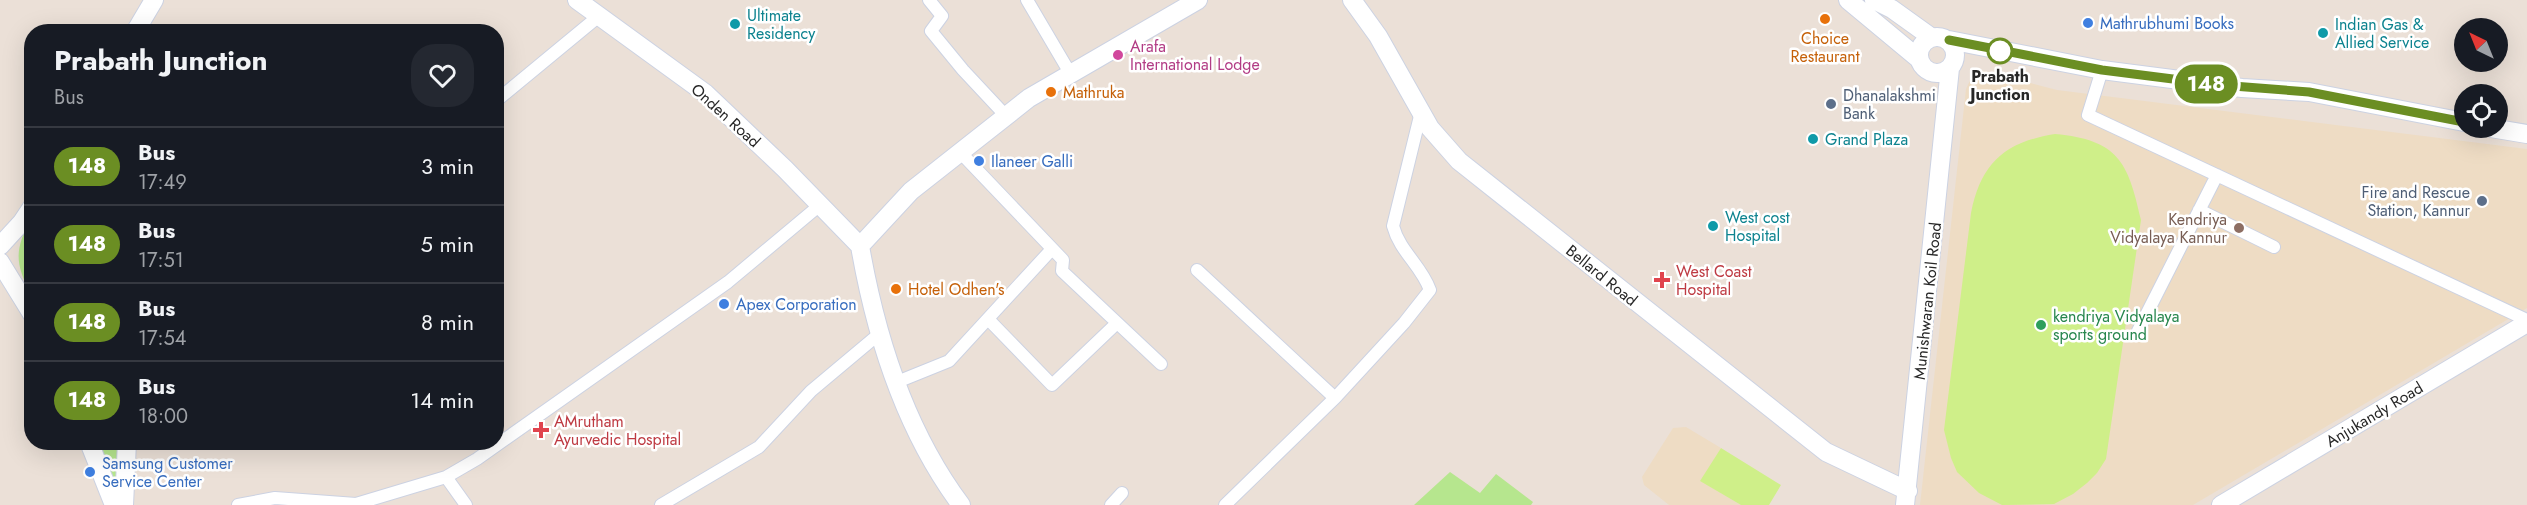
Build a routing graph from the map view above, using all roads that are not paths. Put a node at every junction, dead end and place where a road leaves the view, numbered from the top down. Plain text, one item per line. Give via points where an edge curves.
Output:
1 (577, 0) edge
2 (929, 0) edge
3 (1027, 0) edge
4 (1198, 0) edge
5 (1352, 0) edge
6 (1848, 0) edge
7 (1874, 0) edge
8 (152, 3) edge
9 (599, 16) junction
10 (140, 24) edge
11 (149, 24) edge
12 (1944, 55) junction
13 (1919, 59) junction
14 (2102, 70) junction
15 (1070, 73) junction
16 (504, 94) edge
17 (1421, 112) junction
18 (1006, 116) junction
19 (2454, 120) edge
20 (2508, 131) edge
21 (2527, 134) edge
22 (960, 152) junction
23 (2217, 175) junction
24 (820, 205) junction
25 (2199, 210) junction
26 (24, 219) edge
27 (0, 246) edge
28 (860, 246) junction
29 (2274, 246) dead end
30 (1052, 249) junction
31 (0, 262) edge
32 (1197, 270) dead end
33 (24, 301) edge
34 (988, 319) junction
35 (2527, 322) edge
36 (1117, 323) junction
37 (2138, 331) dead end
38 (879, 334) junction
39 (1161, 364) dead end
40 (897, 382) junction
41 (1335, 399) junction
42 (504, 440) edge
43 (92, 450) edge
44 (127, 450) edge
45 (490, 450) edge
46 (446, 477) junction
47 (1122, 494) dead end
48 (1906, 498) edge
49 (954, 503) edge
50 (114, 505) edge
51 (124, 505) edge
52 (238, 505) edge
53 (466, 505) edge
54 (661, 505) edge
55 (1111, 505) edge
56 (1226, 505) edge
57 (2221, 505) edge

1 - 9 street, Onden Road
2 - 18 street via 942,16 931,31
3 - 15 street
4 - 15 street
5 - 17 street, Bellard Road via 1378,36
6 - 13 street
7 - 12 street via 1892,9
8 - 10 street
8 - 11 street
9 - 16 street
9 - 24 street, Onden Road via 705,93
12 - 13 street via 1923,67
12 - 13 street via 1922,44
12 - 14 street via 1992,50
12 - 48 street, Munishwaran Koil Road via 1947,97
14 - 19 street via 2309,92
14 - 23 street via 2088,115
15 - 18 street
17 - 41 street via 1393,226 1397,242 1426,278 1430,290
17 - 48 street, Bellard Road via 1459,161 1826,452
18 - 22 street
20 - 21 street
22 - 28 street via 911,191
22 - 30 street
23 - 25 street
23 - 35 street
24 - 28 street, Onden Road
24 - 42 street via 728,282
25 - 29 street
25 - 37 street
26 - 27 street
28 - 38 street
30 - 34 street
30 - 36 street via 1063,260 1062,271
31 - 33 street
32 - 41 street
34 - 36 street via 1052,385
34 - 40 street via 949,361
35 - 57 street, Anjukandy Road
36 - 39 street
38 - 40 street
38 - 54 street via 811,391 759,447
40 - 49 street via 911,420
41 - 56 street
43 - 50 street
44 - 51 street
45 - 46 street
46 - 52 street via 356,504 275,498
46 - 53 street
47 - 55 street

